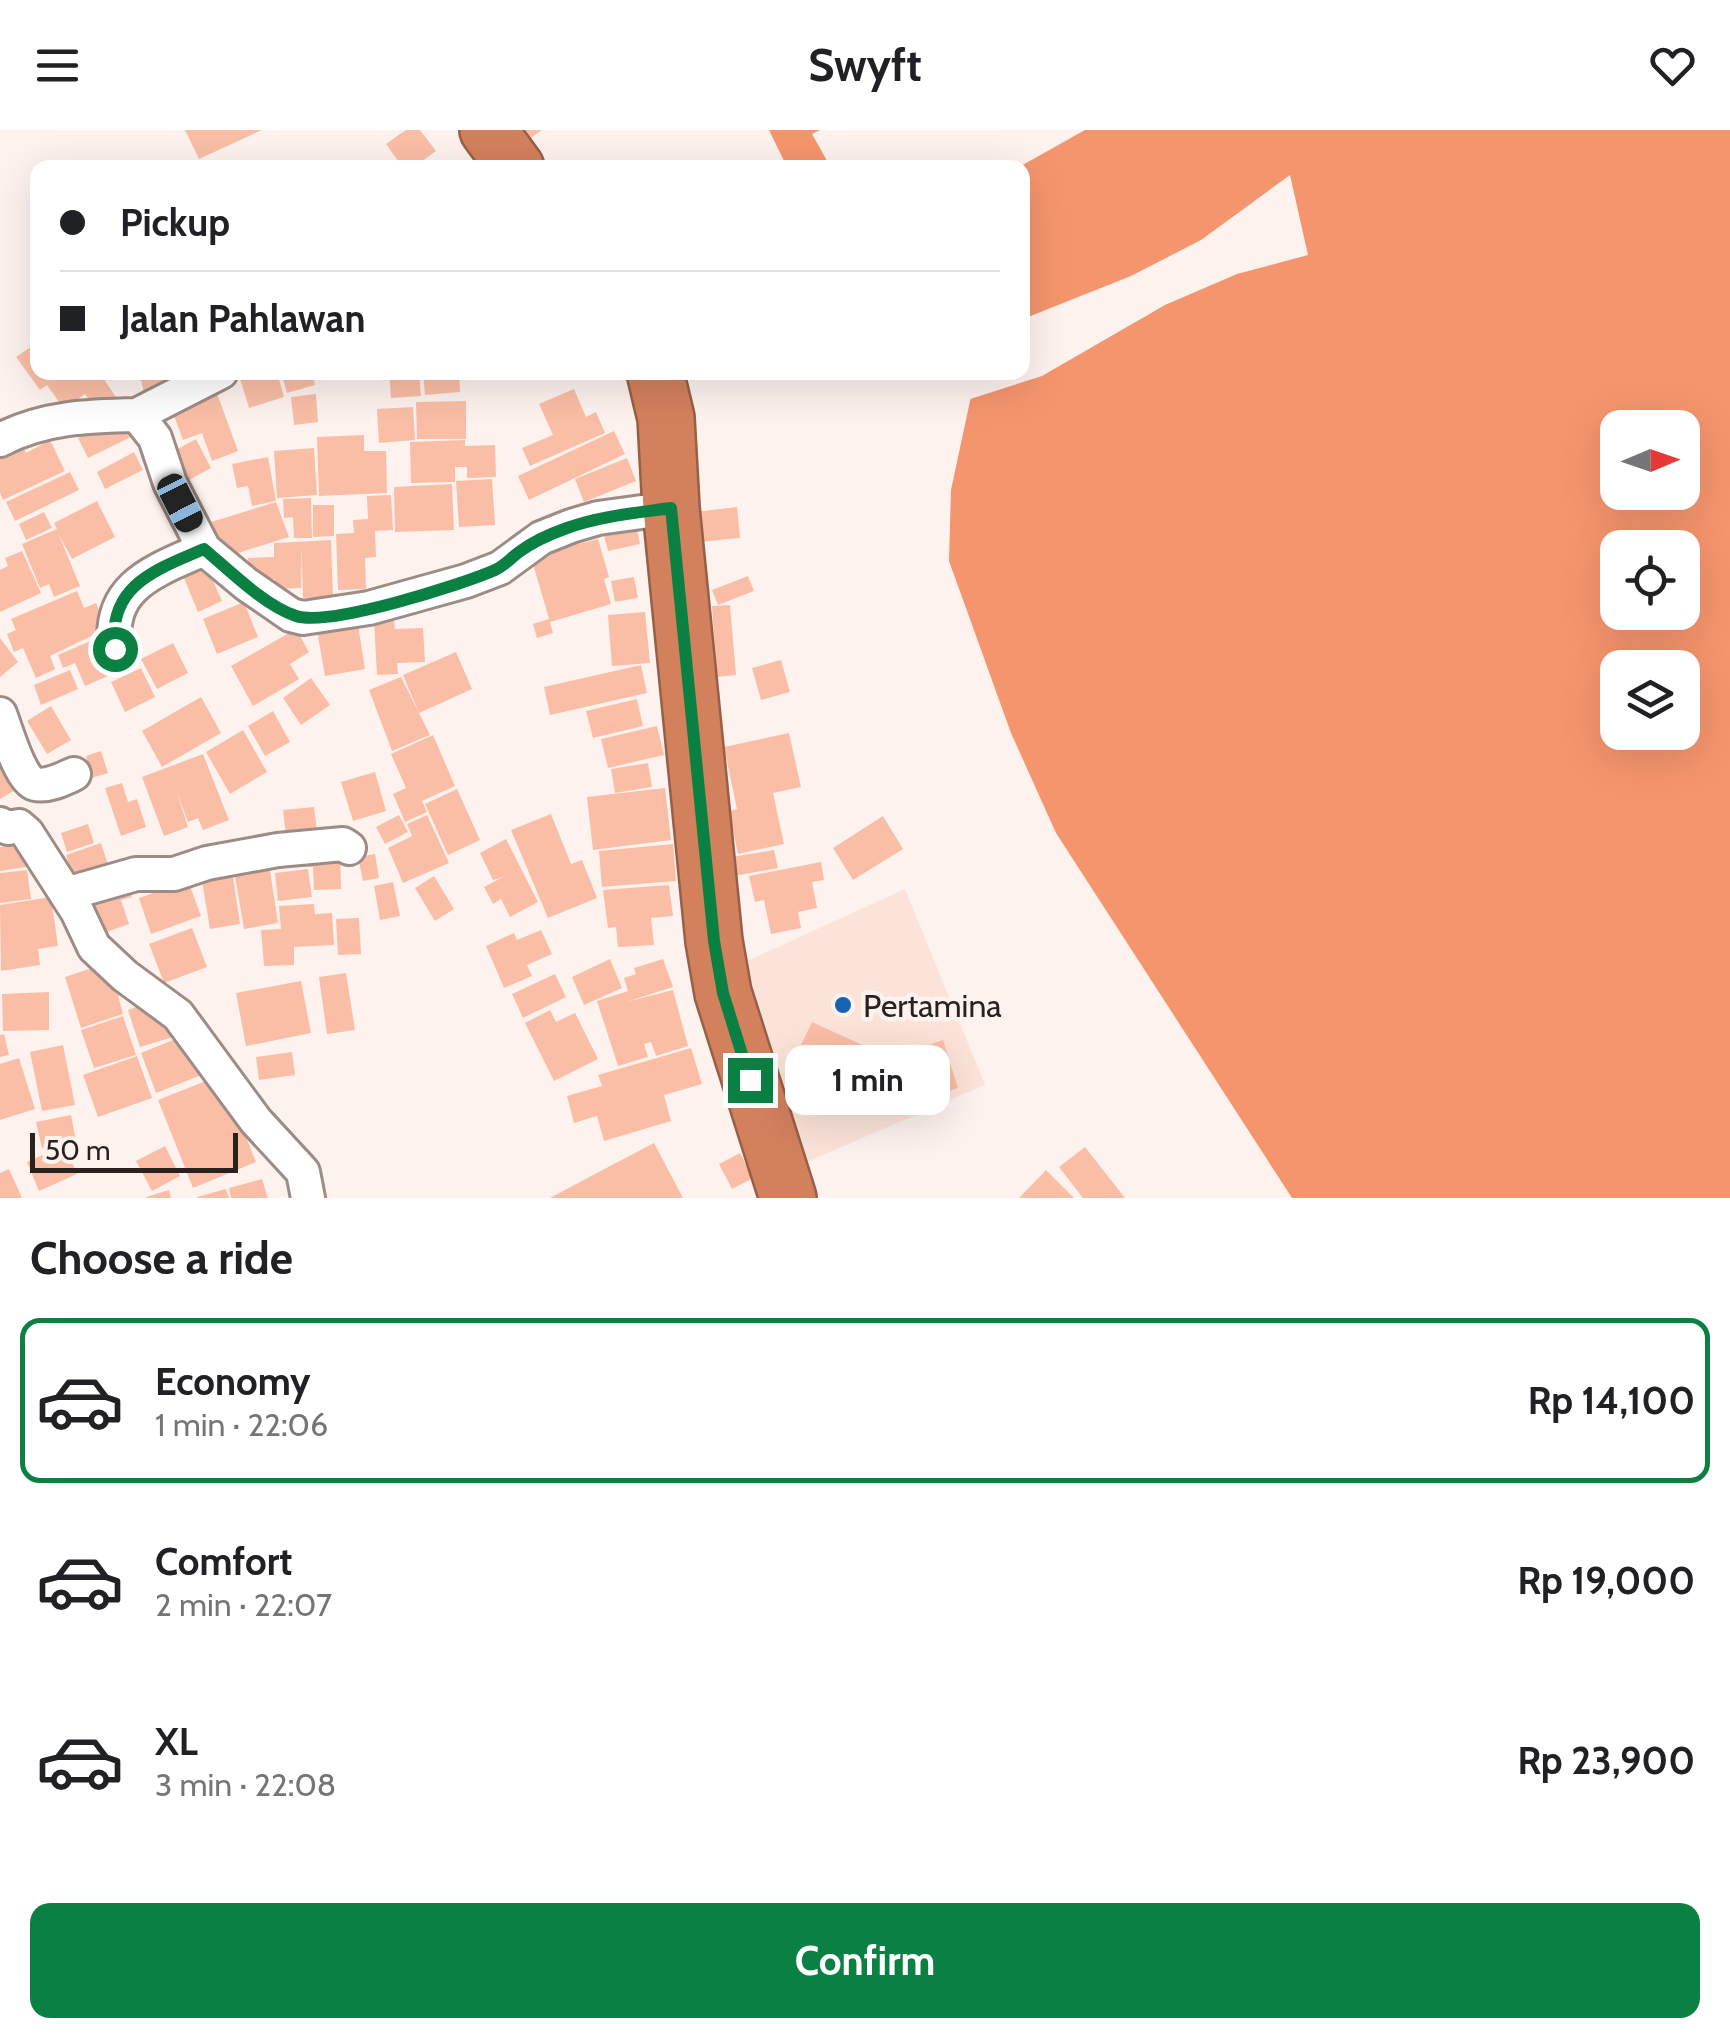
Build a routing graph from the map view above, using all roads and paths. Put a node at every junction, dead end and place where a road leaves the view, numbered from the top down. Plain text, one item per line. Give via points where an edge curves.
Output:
1 (488, 130) edge
2 (510, 160) edge
3 (206, 380) edge
4 (657, 380) edge
5 (137, 416) junction
6 (0, 440) edge
7 (671, 508) junction
8 (204, 549) junction
9 (115, 649) dead end
10 (0, 714) edge
11 (74, 774) dead end
12 (0, 824) edge
13 (348, 848) dead end
14 (66, 894) junction
15 (308, 1198) edge
16 (788, 1198) edge

1 - 2 highway
3 - 5 street
4 - 7 highway
5 - 6 street via 58,419
5 - 8 street via 155,438
7 - 8 street via 570,526 466,581 303,618
7 - 16 highway via 720,976
8 - 9 street via 140,582 121,600 112,628
10 - 11 street via 24,778 36,784
12 - 14 street via 20,826
13 - 14 street via 278,850 174,874 136,874
14 - 15 street via 94,947 178,1015 256,1121 303,1172

